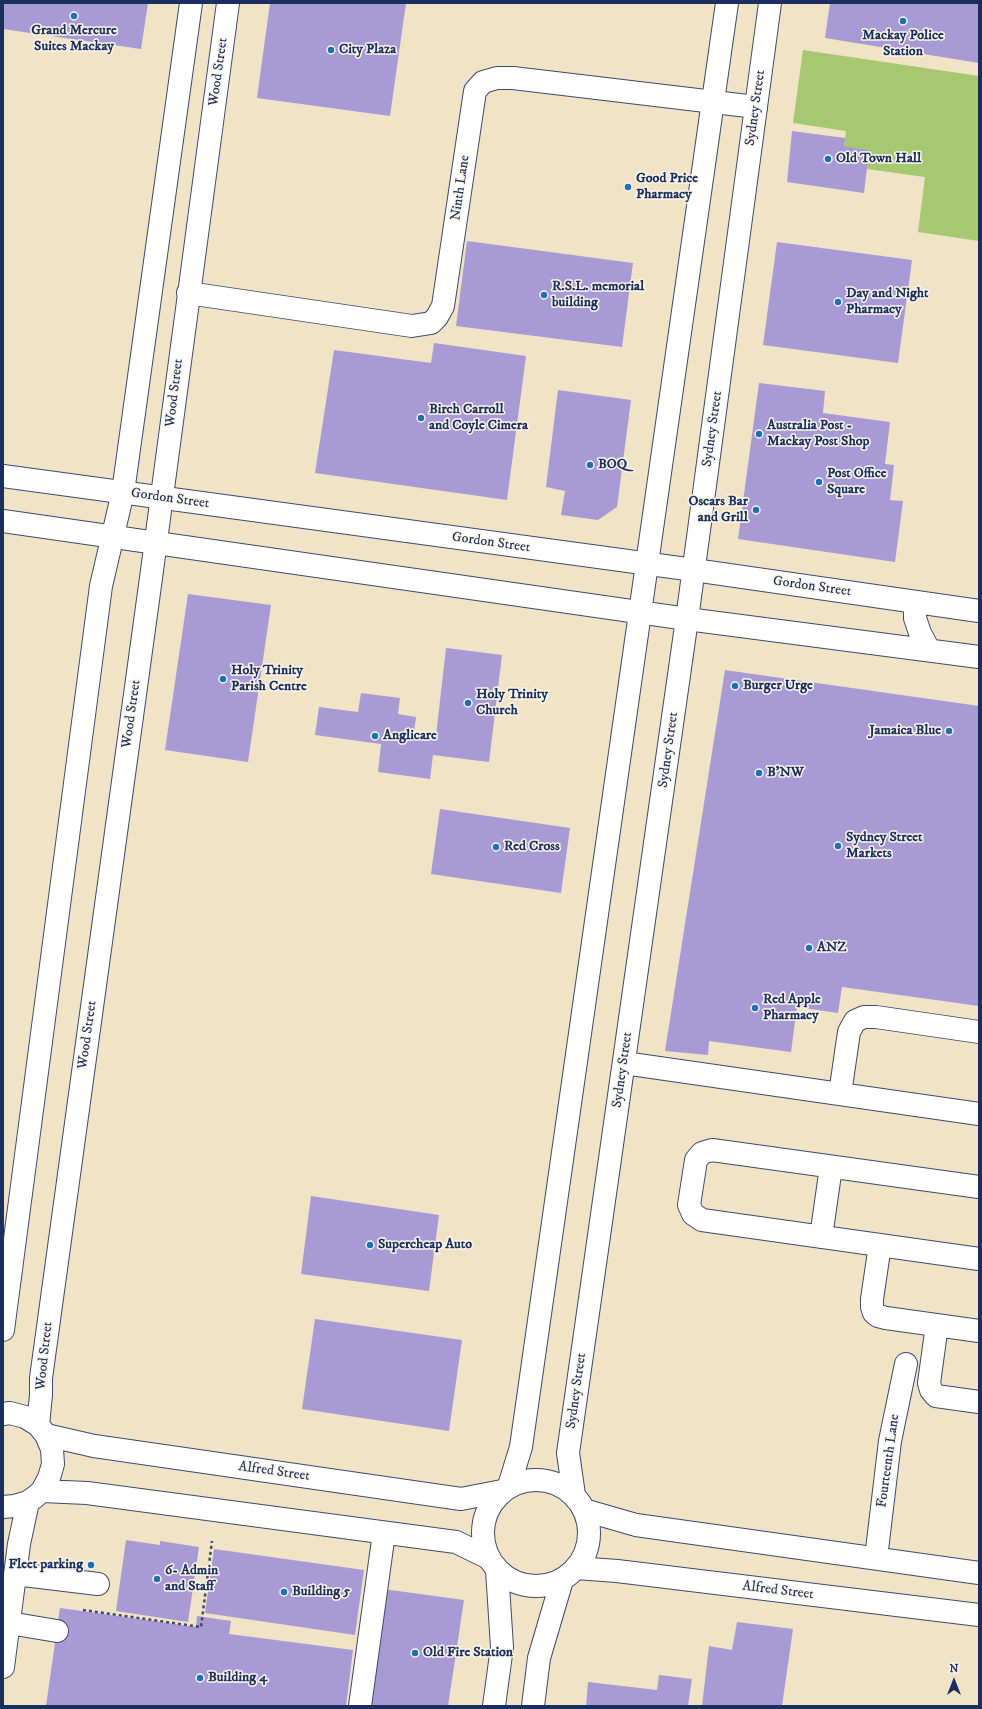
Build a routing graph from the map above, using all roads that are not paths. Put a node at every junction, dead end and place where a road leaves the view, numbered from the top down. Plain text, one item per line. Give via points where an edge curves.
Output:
1 (191, 3) edge
2 (228, 3) edge
3 (728, 3) edge
4 (770, 3) edge
5 (714, 101) junction
6 (756, 107) junction
7 (188, 293) junction
8 (3, 476) edge
9 (123, 492) junction
10 (162, 498) junction
11 (3, 522) edge
12 (113, 537) junction
13 (156, 544) junction
14 (648, 564) junction
15 (694, 570) junction
16 (914, 602) junction
17 (640, 612) junction
18 (979, 612) edge
19 (687, 619) junction
20 (929, 650) junction
21 (979, 657) edge
22 (979, 1032) edge
23 (624, 1063) junction
24 (840, 1094) junction
25 (979, 1114) edge
26 (831, 1167) junction
27 (979, 1187) edge
28 (821, 1237) junction
29 (880, 1245) junction
30 (979, 1259) edge
31 (937, 1325) junction
32 (3, 1330) edge
33 (979, 1331) edge
34 (906, 1364) dead end
35 (979, 1402) edge
36 (3, 1414) edge
37 (42, 1430) junction
38 (505, 1489) junction
39 (35, 1496) junction
40 (579, 1503) junction
41 (3, 1507) edge
42 (384, 1532) junction
43 (876, 1558) junction
44 (493, 1564) junction
45 (979, 1573) edge
46 (15, 1574) junction
47 (569, 1574) junction
48 (98, 1584) dead end
49 (979, 1616) edge
50 (9, 1623) junction
51 (57, 1631) dead end
52 (3, 1668) edge
53 (360, 1706) edge
54 (494, 1706) edge
55 (533, 1706) edge

1 - 9 street
2 - 7 street, Wood Street
3 - 5 street
4 - 6 street, Sydney Street
5 - 6 street, Ninth Lane
5 - 7 street, Ninth Lane via 513,78 497,78 484,82 475,91 443,306 431,323 412,326
5 - 14 street
6 - 15 street, Sydney Street
7 - 10 street, Wood Street
8 - 9 street, Gordon Street
9 - 10 street, Gordon Street
9 - 12 street
10 - 13 street, Wood Street
10 - 14 street, Gordon Street
11 - 12 street
12 - 13 street
12 - 32 street via 100,594
13 - 17 street
13 - 37 street, Wood Street via 41,1375
14 - 15 street, Gordon Street
14 - 17 street
15 - 16 street, Gordon Street
15 - 19 street, Sydney Street
16 - 18 street, Gordon Street
16 - 20 street via 915,618
17 - 19 street
17 - 38 street via 521,1447
19 - 20 street
19 - 23 street, Sydney Street
20 - 21 street
22 - 24 street via 876,1017 864,1017 855,1021 849,1032
23 - 24 street
23 - 40 street, Sydney Street via 568,1453
24 - 25 street
26 - 27 street
26 - 28 street
26 - 28 street via 712,1150 696,1160 690,1198 693,1214 702,1220
28 - 29 street
29 - 30 street
29 - 31 street via 872,1299 874,1312 886,1318
31 - 33 street
31 - 35 street via 929,1383 931,1390 936,1396
34 - 43 street, Fourteenth Lane via 890,1441
36 - 37 street, Alfred Street via 25,1417
37 - 38 street, Alfred Street via 96,1447 462,1499
37 - 39 street via 52,1449 53,1464 50,1478
38 - 40 street via 526,1481 543,1480 560,1485
38 - 44 street via 491,1504 484,1518 484,1549
39 - 41 street via 14,1506
39 - 42 street via 87,1493
39 - 46 street
40 - 43 street via 636,1525
40 - 47 street via 589,1525 589,1540 585,1555
42 - 44 street via 456,1542
42 - 53 street
43 - 45 street
44 - 47 street via 508,1579 535,1586 549,1584
44 - 54 street via 502,1647
46 - 48 street
46 - 50 street
47 - 49 street, Alfred Street via 617,1571
47 - 55 street via 539,1658
50 - 51 street
50 - 52 street

